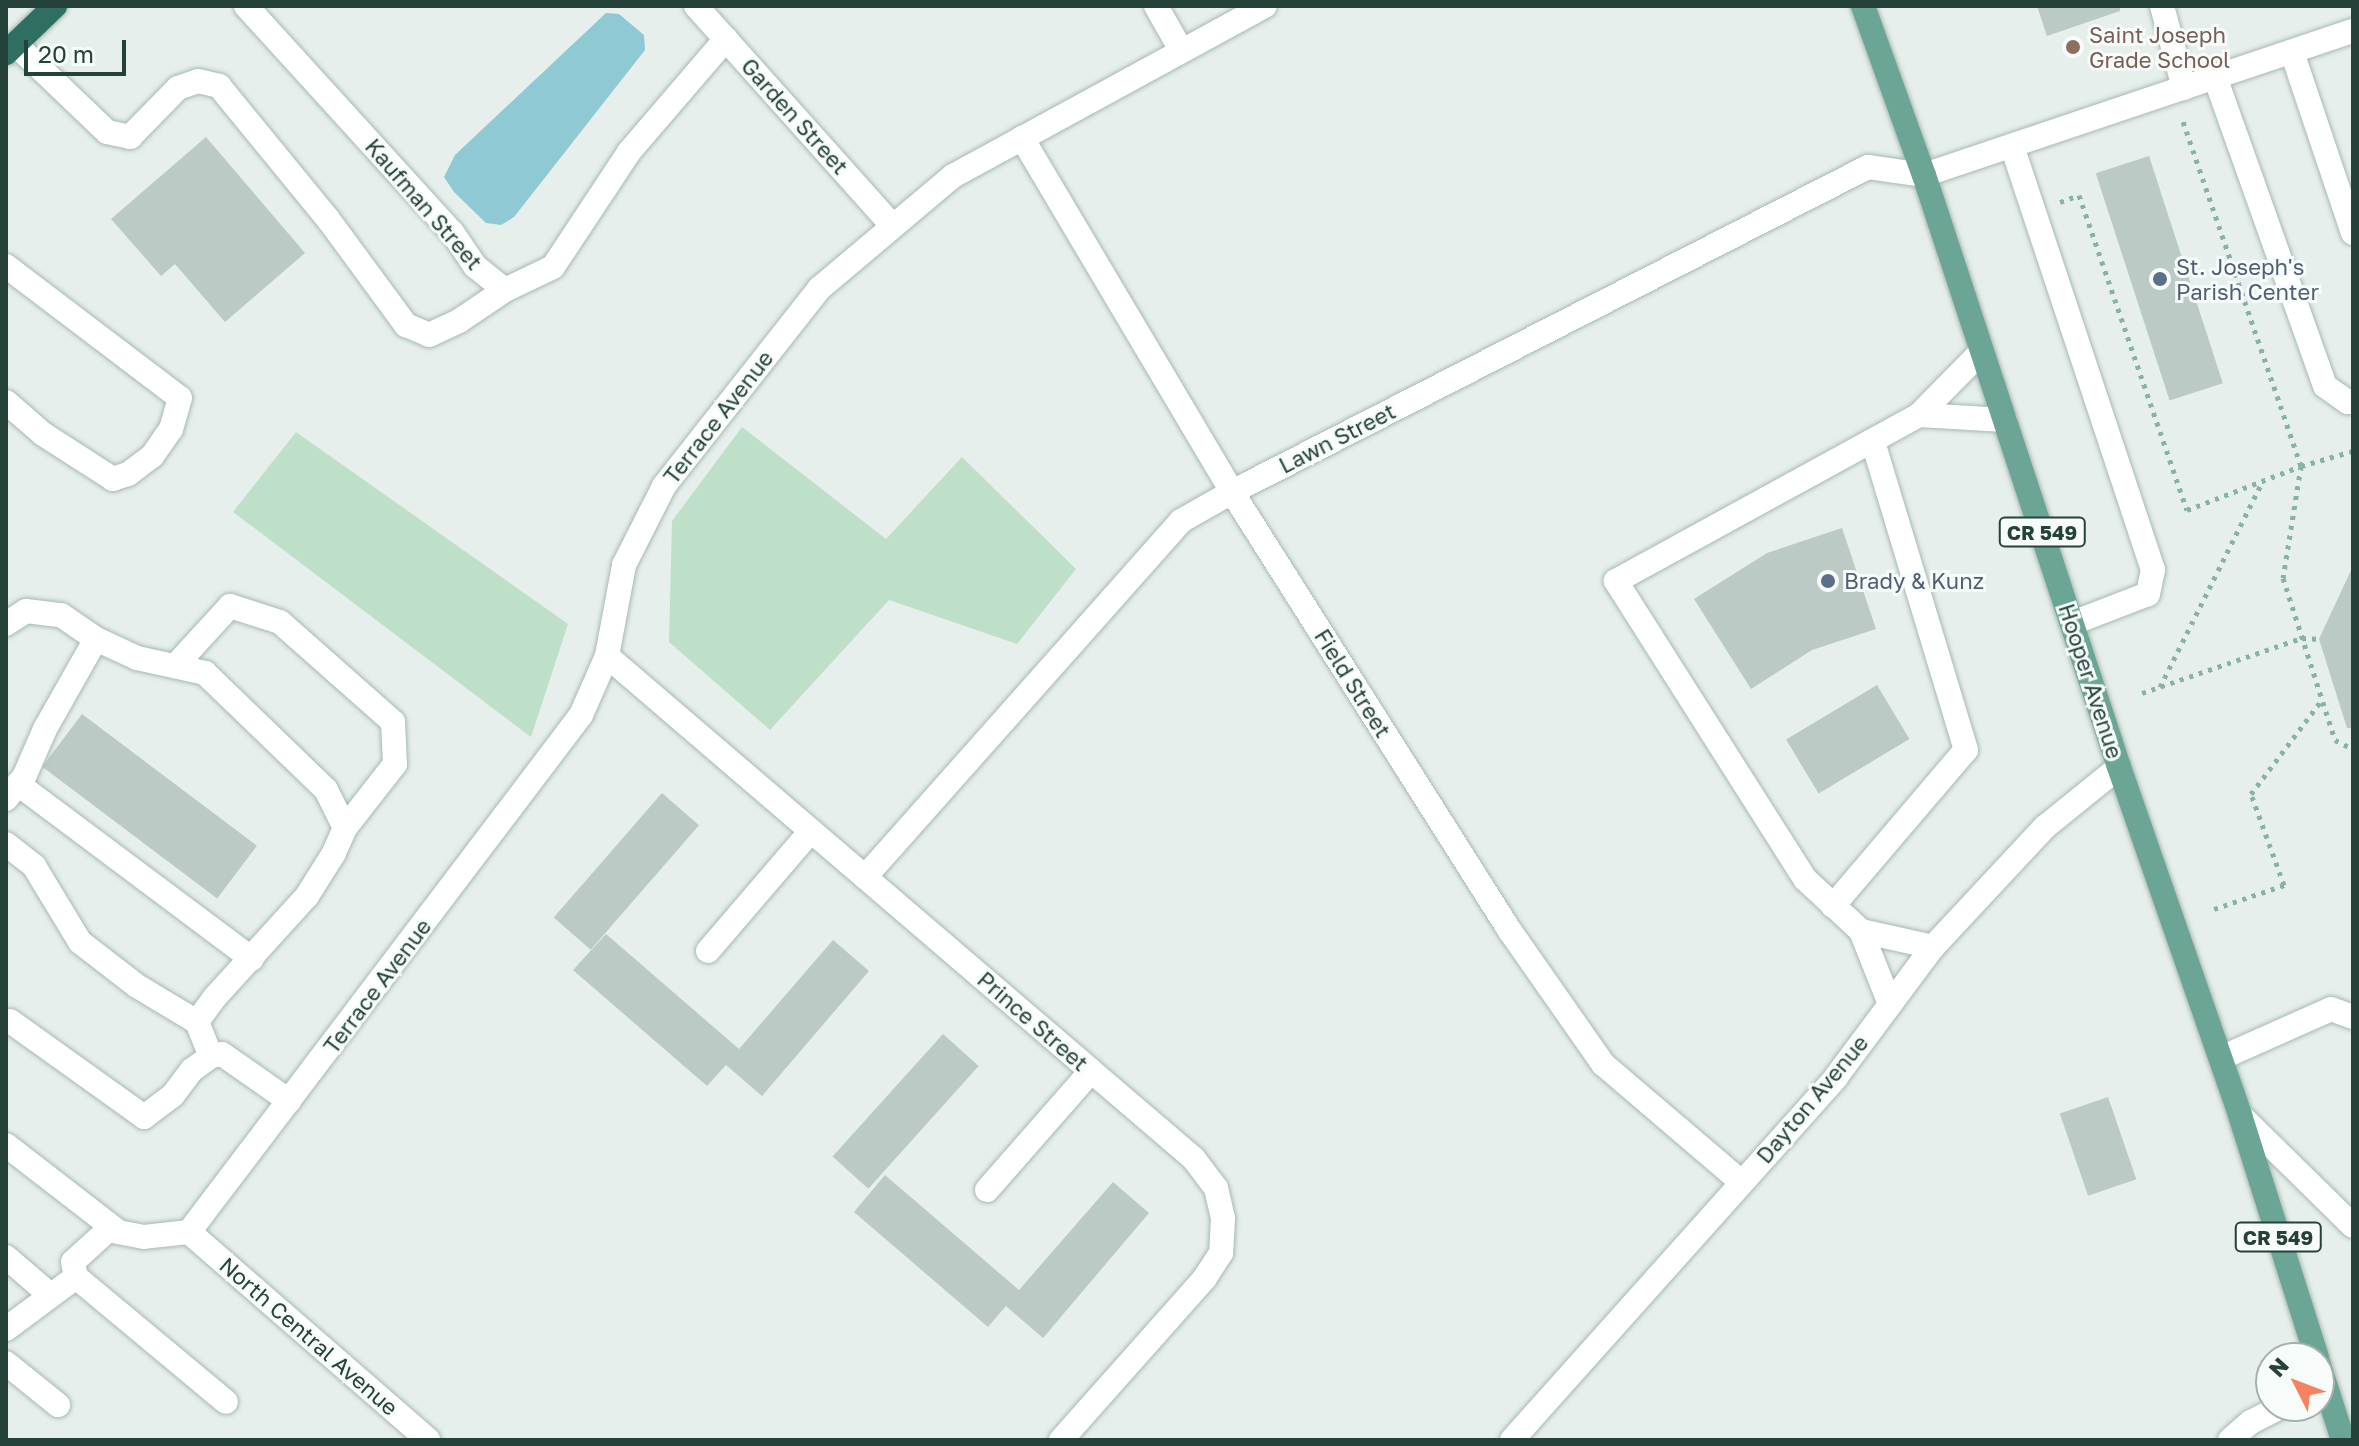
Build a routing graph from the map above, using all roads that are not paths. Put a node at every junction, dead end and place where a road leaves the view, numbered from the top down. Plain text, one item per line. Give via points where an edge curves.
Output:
1 (55, 6) edge
2 (246, 6) edge
3 (696, 6) edge
4 (1156, 6) edge
5 (1265, 6) edge
6 (1863, 6) edge
7 (2162, 6) edge
8 (2353, 31) edge
9 (726, 39) junction
10 (11, 49) edge
11 (1181, 50) junction
12 (2292, 52) junction
13 (2215, 77) junction
14 (2184, 88) junction
15 (1022, 138) junction
16 (2012, 146) junction
17 (1924, 175) junction
18 (893, 226) junction
19 (2353, 233) edge
20 (6, 266) edge
21 (505, 290) junction
22 (1981, 352) junction
23 (2353, 401) edge
24 (6, 402) edge
25 (1919, 415) junction
26 (2005, 420) junction
27 (1873, 441) junction
28 (1232, 492) junction
29 (2073, 623) junction
30 (6, 624) edge
31 (96, 639) junction
32 (607, 656) junction
33 (176, 665) junction
34 (2119, 767) junction
35 (12, 792) edge
36 (345, 828) junction
37 (811, 831) junction
38 (6, 844) edge
39 (865, 877) junction
40 (1833, 906) junction
41 (1861, 931) junction
42 (1933, 947) junction
43 (708, 951) dead end
44 (252, 959) junction
45 (1890, 1004) junction
46 (2353, 1017) edge
47 (10, 1021) dead end
48 (197, 1022) junction
49 (211, 1056) junction
50 (2221, 1058) junction
51 (1091, 1071) junction
52 (289, 1101) junction
53 (2240, 1115) junction
54 (6, 1145) edge
55 (1741, 1182) junction
56 (987, 1190) dead end
57 (2353, 1226) edge
58 (116, 1230) junction
59 (189, 1232) junction
60 (6, 1257) edge
61 (76, 1277) junction
62 (49, 1294) junction
63 (6, 1329) edge
64 (2312, 1342) edge
65 (6, 1363) edge
66 (226, 1402) dead end
67 (58, 1405) dead end
68 (2255, 1420) edge
69 (2335, 1421) edge
70 (428, 1440) edge
71 (1061, 1440) edge
72 (1512, 1440) edge
73 (2230, 1440) edge
74 (2343, 1440) edge

1 - 10 highway
2 - 21 street, Kaufman Street via 452,232 475,266
3 - 9 street, Garden Street
4 - 11 street
5 - 11 street, Terrace Avenue
6 - 17 main road, Hooper Avenue / CR 549
7 - 14 street
8 - 12 street
9 - 18 street, Garden Street
9 - 21 street via 629,152 553,267
10 - 21 street via 107,132 130,137 178,88 198,81 219,86 406,325 429,335
11 - 15 street, Terrace Avenue
12 - 13 street
12 - 19 street
13 - 14 street
13 - 23 street via 2325,386
14 - 16 street
15 - 18 street, Terrace Avenue via 953,176
15 - 28 street, Field Street
16 - 17 street
16 - 29 street via 2153,570 2148,594
17 - 22 main road, Hooper Avenue / CR 549
17 - 28 street, Lawn Street via 1868,167
18 - 32 street, Terrace Avenue via 820,288 664,486 624,565
20 - 24 street via 180,398 171,429 152,456 113,479 43,434
22 - 25 street
22 - 26 main road, Hooper Avenue / CR 549
25 - 26 street
25 - 27 street
26 - 29 main road, Hooper Avenue / CR 549
27 - 40 street via 1966,750
27 - 40 street via 1616,581 1805,879
28 - 39 street, Lawn Street via 1181,521
28 - 55 street, Field Street via 1510,931 1603,1064
29 - 34 main road, Hooper Avenue / CR 549
30 - 31 street via 26,611 61,615
31 - 33 street via 137,658
31 - 35 street
32 - 37 street, Prince Street
32 - 52 street, Terrace Avenue via 581,715
33 - 36 street via 205,673 326,790
33 - 36 street via 230,606 280,622 393,722 395,764
34 - 42 street, Dayton Avenue via 2045,827
34 - 50 main road, Hooper Avenue / CR 549
35 - 44 street
36 - 44 street via 307,896
37 - 39 street, Prince Street
37 - 43 street
38 - 48 street via 34,866 80,942 137,986
39 - 51 street, Prince Street
40 - 41 street
41 - 42 street
41 - 45 street
42 - 45 street, Dayton Avenue
44 - 48 street
45 - 55 street, Dayton Avenue via 1836,1077
46 - 50 street via 2331,1009
47 - 49 street via 144,1117
48 - 49 street
49 - 52 street via 222,1054
50 - 53 main road, Hooper Avenue / CR 549
51 - 56 street
51 - 71 street, Prince Street via 1194,1159 1216,1188 1223,1218 1221,1253 1205,1278
52 - 59 street, Terrace Avenue
53 - 57 street
53 - 64 main road, Hooper Avenue / CR 549
54 - 58 street
55 - 72 street, Dayton Avenue
58 - 59 street via 144,1237
58 - 61 street via 108,1230 73,1262
59 - 70 street, North Central Avenue
60 - 62 street
61 - 62 street
61 - 66 street
62 - 63 street
65 - 67 street
68 - 73 street
69 - 74 main road

